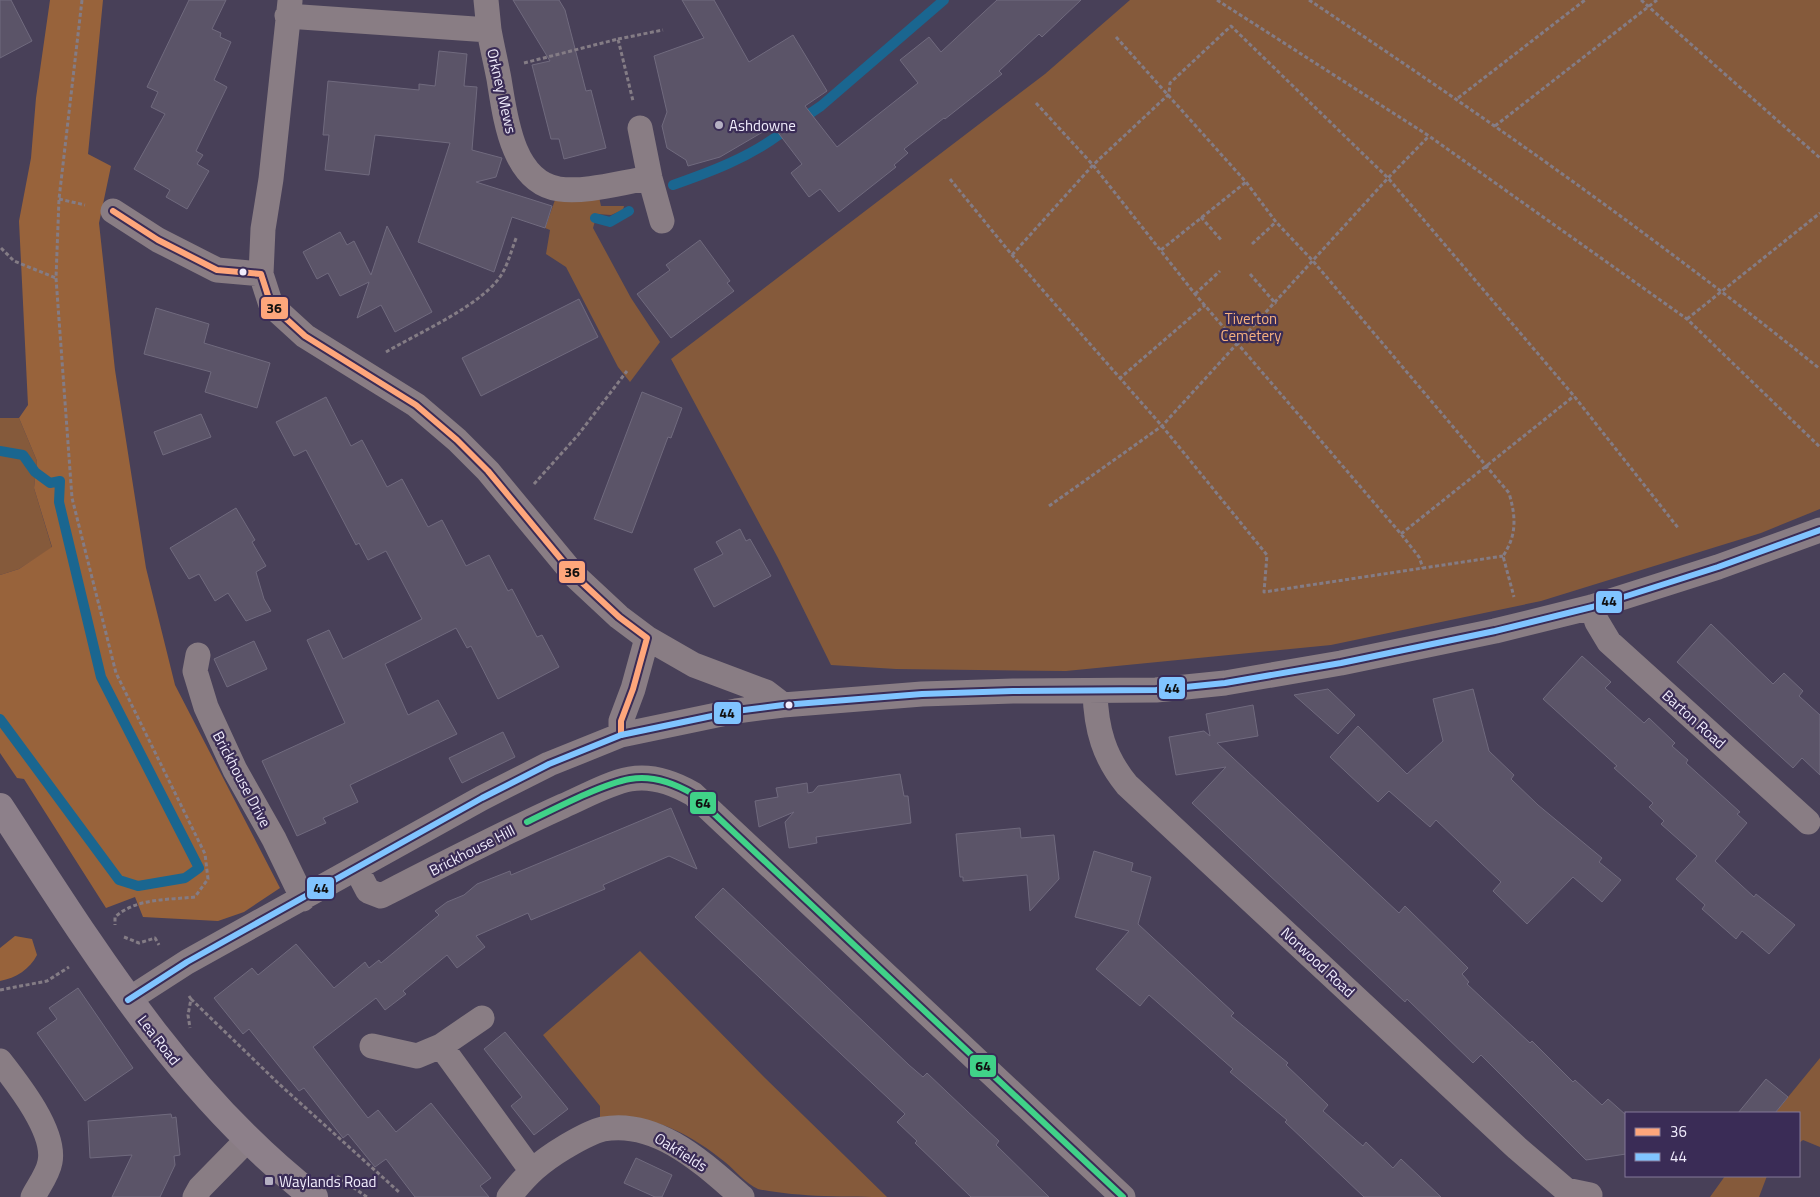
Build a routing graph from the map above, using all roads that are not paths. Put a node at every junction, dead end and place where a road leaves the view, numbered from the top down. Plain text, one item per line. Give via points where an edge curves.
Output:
1 (486, 0) edge
2 (289, 8) edge
3 (489, 30) junction
4 (640, 128) road end
5 (650, 178) junction
6 (113, 211) dead end
7 (662, 221) dead end
8 (260, 274) junction
9 (1820, 530) edge
10 (1592, 607) junction
11 (647, 638) junction
12 (198, 654) dead end
13 (1095, 692) junction
14 (782, 705) junction
15 (621, 735) junction
16 (0, 808) edge
17 (1808, 822) dead end
18 (357, 870) junction
19 (293, 905) junction
20 (128, 1000) junction
21 (482, 1018) dead end
22 (372, 1046) dead end
23 (442, 1046) junction
24 (0, 1061) edge
25 (248, 1139) junction
26 (531, 1170) junction
27 (1590, 1195) dead end
28 (33, 1197) edge
29 (195, 1197) edge
30 (314, 1197) edge
31 (509, 1197) edge
32 (742, 1197) edge
33 (1124, 1197) edge

1 - 3 street, Orkney Mews
2 - 3 street, Orkney Mews
2 - 8 street
3 - 5 street, Orkney Mews via 507,126 520,158 533,177 557,189 578,190
4 - 5 street
5 - 7 street
6 - 8 street via 158,240 217,270
8 - 11 street via 270,305 305,336 416,405 457,440 488,471 575,576 618,617
9 - 10 street
10 - 13 street via 1341,663 1225,683
10 - 17 street, Barton Road via 1609,642
11 - 14 street via 694,665 766,692
11 - 15 street via 621,720
12 - 19 street, Brickhouse Drive via 195,671 206,706 235,770 274,839
13 - 14 street via 922,694
13 - 27 street, Norwood Road via 1102,741 1113,768 1127,785 1517,1148 1566,1190
14 - 15 street via 736,711
15 - 18 street via 549,764 482,798
16 - 20 street, Lea Road
18 - 19 street
18 - 33 street, Brickhouse Hill via 368,891 381,896 529,821 622,782 645,779 678,785 768,862
19 - 20 street via 173,970
20 - 25 street, Lea Road via 207,1099
21 - 23 street
22 - 23 street via 417,1056
23 - 26 street
24 - 28 street via 43,1125 50,1149 50,1163
25 - 29 street
25 - 30 street, Lea Road
26 - 31 street, Oakfields
26 - 32 street, Oakfields via 580,1138 603,1130 629,1129 649,1133 694,1157

